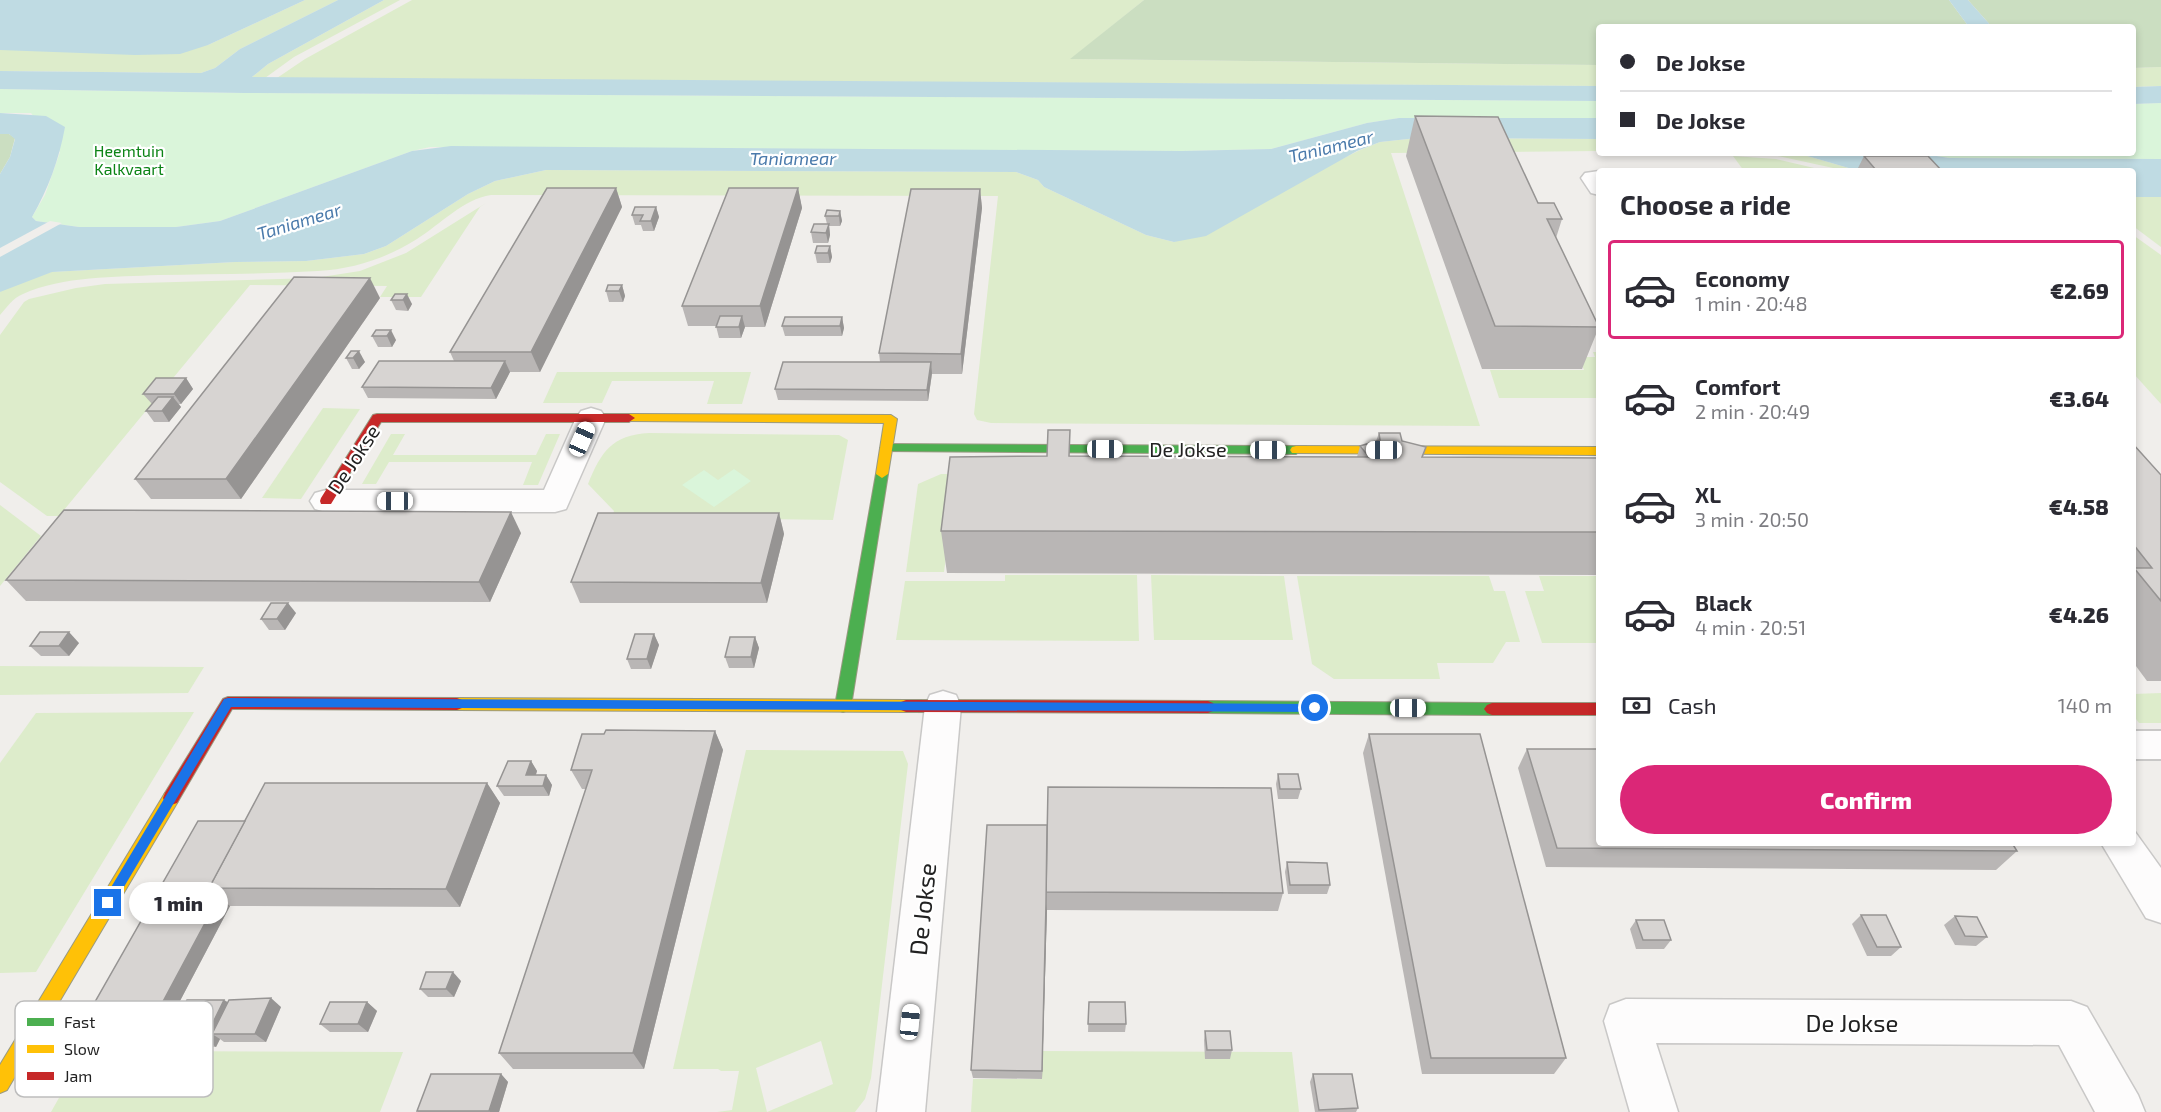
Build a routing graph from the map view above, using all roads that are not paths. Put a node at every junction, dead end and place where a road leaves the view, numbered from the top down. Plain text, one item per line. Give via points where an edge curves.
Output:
1 (591, 418) junction
2 (886, 448) junction
3 (1596, 451) edge
4 (326, 501) joint
5 (843, 706) junction
6 (943, 706) junction
7 (1596, 709) edge
8 (2136, 745) edge
9 (2161, 745) edge
10 (2123, 846) edge
11 (2161, 904) edge
12 (49, 1001) edge
13 (15, 1058) edge
14 (0, 1083) edge
15 (901, 1112) edge
16 (1654, 1112) edge
17 (2121, 1112) edge

1 - 2 street, De Jokse via 891,419
1 - 4 street, De Jokse via 377,418
1 - 4 street, De Jokse via 555,501
2 - 3 street, De Jokse
2 - 5 street, De Jokse
5 - 6 street
5 - 12 street via 228,703
6 - 7 street
6 - 15 street, De Jokse
8 - 9 lane
10 - 11 street
13 - 14 street
16 - 17 street, De Jokse via 1626,1022 2071,1023

